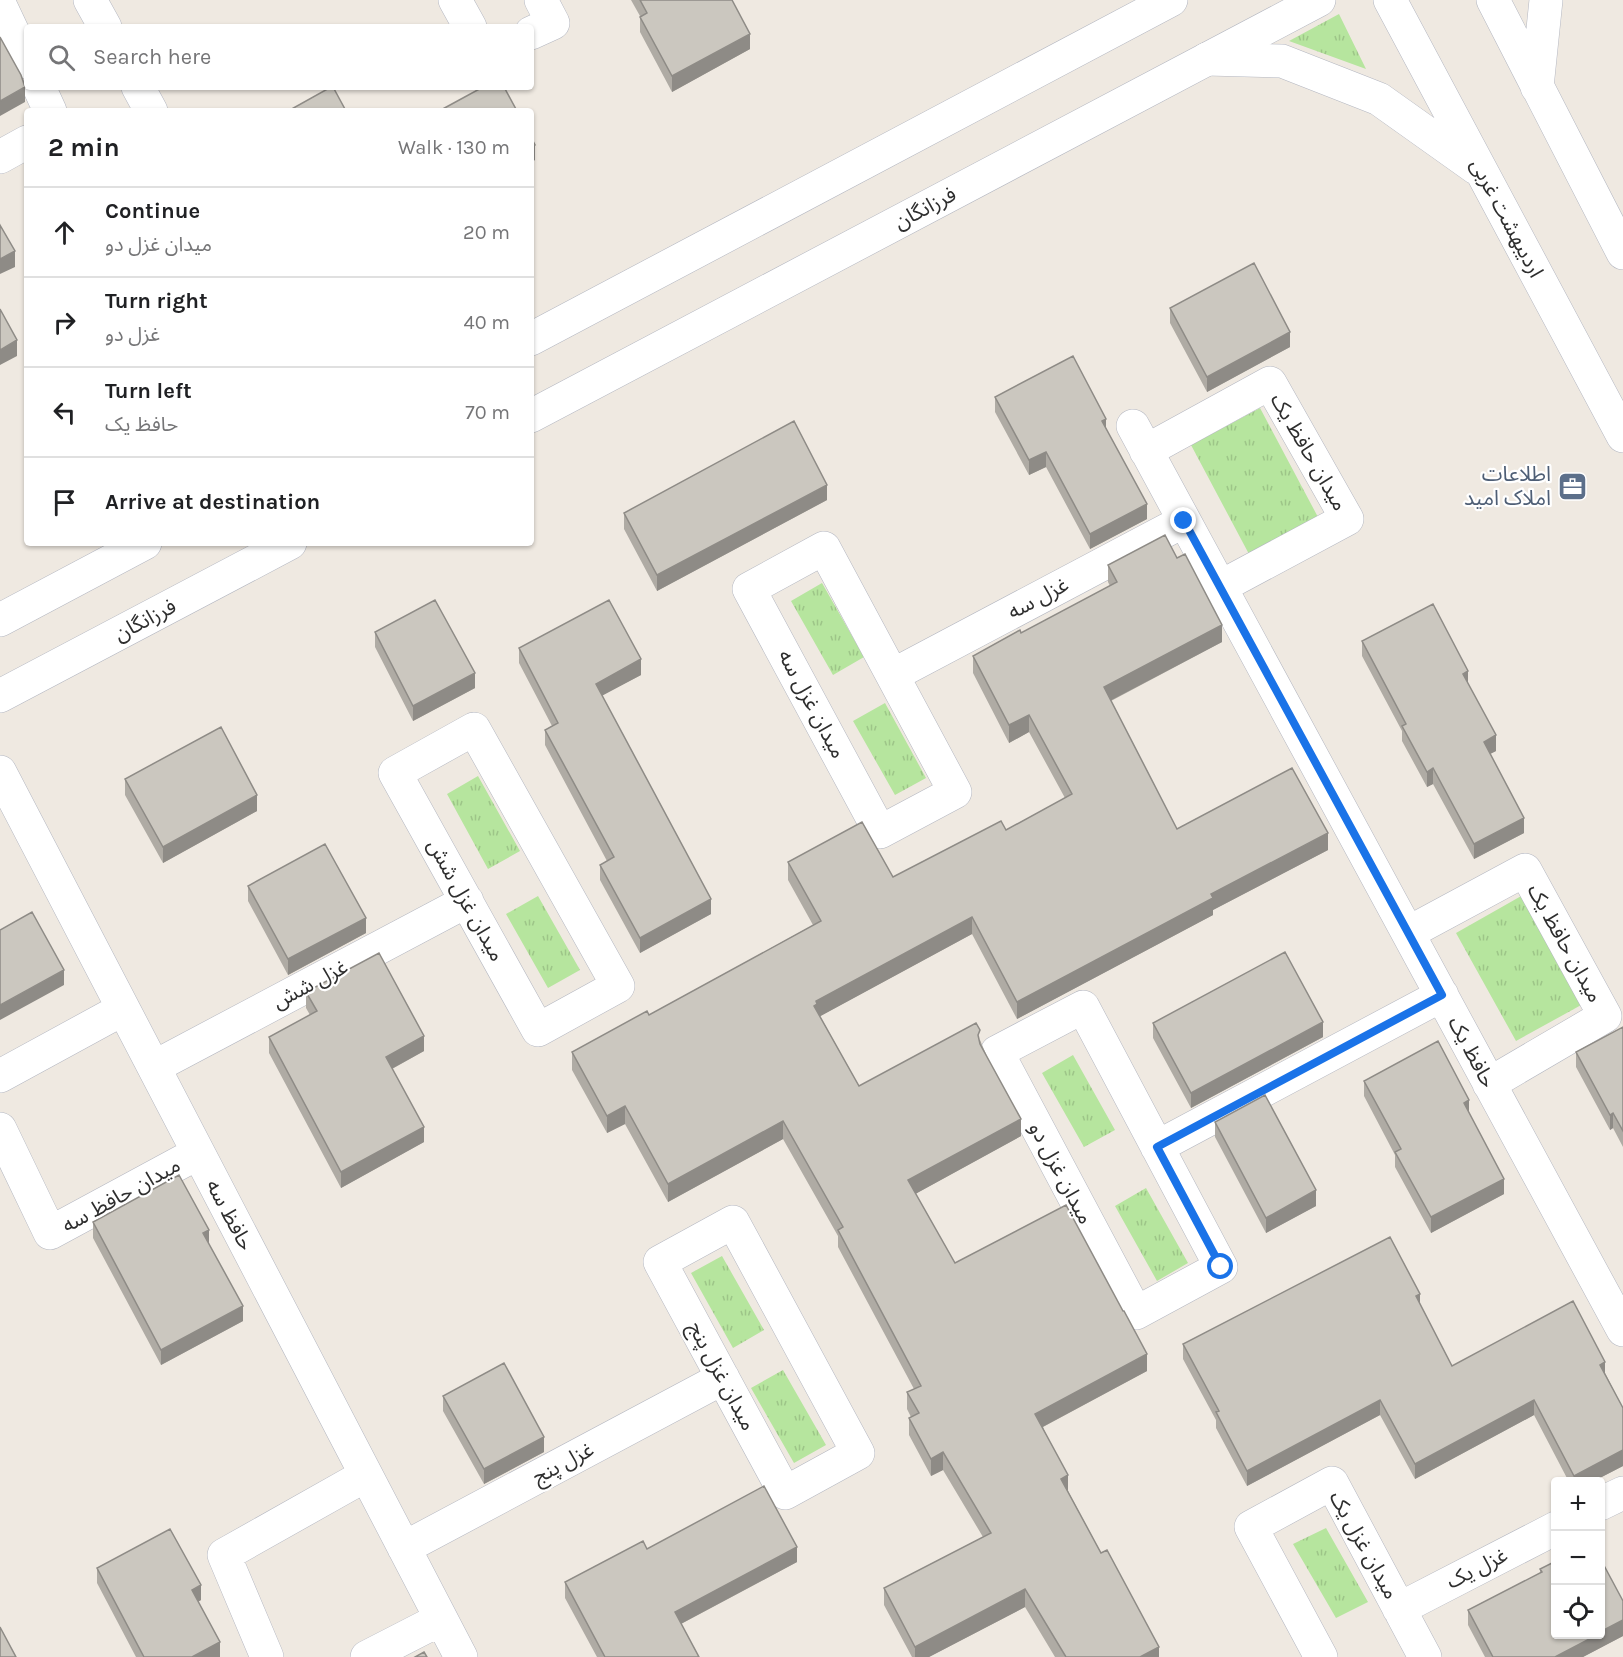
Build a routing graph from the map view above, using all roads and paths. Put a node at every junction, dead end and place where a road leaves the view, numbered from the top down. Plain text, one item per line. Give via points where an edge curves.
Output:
1 (90, 0) edge
2 (455, 0) edge
3 (542, 0) edge
4 (1172, 0) edge
5 (1318, 0) edge
6 (1390, 0) edge
7 (1493, 0) edge
8 (1546, 0) edge
9 (0, 5) edge
10 (103, 24) edge
11 (468, 24) edge
12 (534, 32) edge
13 (24, 56) edge
14 (1207, 59) junction
15 (1537, 87) junction
16 (40, 90) edge
17 (140, 90) edge
18 (49, 108) edge
19 (149, 108) edge
20 (24, 144) edge
21 (0, 157) edge
22 (1483, 172) junction
23 (1623, 253) edge
24 (534, 337) edge
25 (534, 414) edge
26 (1623, 436) edge
27 (1139, 438) joint
28 (1184, 521) junction
29 (139, 546) edge
30 (284, 546) edge
31 (1220, 587) junction
32 (0, 620) edge
33 (892, 675) junction
34 (0, 696) edge
35 (0, 772) edge
36 (467, 901) junction
37 (1408, 933) junction
38 (1442, 995) junction
39 (123, 1009) junction
40 (154, 1068) junction
41 (0, 1076) edge
42 (1489, 1084) junction
43 (0, 1129) edge
44 (1157, 1147) junction
45 (198, 1153) junction
46 (1623, 1330) edge
47 (723, 1378) junction
48 (366, 1475) junction
49 (1623, 1493) edge
50 (1605, 1502) edge
51 (1551, 1531) edge
52 (404, 1548) junction
53 (1399, 1609) junction
54 (441, 1619) junction
55 (267, 1657) edge
56 (368, 1657) edge
57 (461, 1657) edge
58 (1321, 1657) edge
59 (1425, 1657) edge

1 - 10 street
2 - 11 street
3 - 12 street via 553,23
4 - 24 street
5 - 14 street, فرزانگان
6 - 22 street, اردیبهشت غربی
7 - 15 street
8 - 15 street
9 - 13 street
14 - 22 street via 1282,61 1379,99
14 - 25 street, فرزانگان
15 - 23 street
16 - 18 street
17 - 19 street
20 - 21 street
22 - 26 street, اردیبهشت غربی
27 - 28 street, حافظ یک
27 - 31 street, میدان حافظ یک via 1270,382 1347,519
28 - 31 street, حافظ یک
28 - 33 street, غزل سه
29 - 32 street
30 - 34 street, فرزانگان
31 - 37 street, حافظ یک
33 - 33 street, میدان غزل سه via 955,792 880,832 749,589 824,548
35 - 39 street, حافظ سه
36 - 36 street, میدان غزل شش via 395,773 474,729 618,986 538,1030
36 - 40 street, غزل شش
37 - 38 street, حافظ یک
37 - 42 street, میدان حافظ یک via 1525,870 1605,1016
38 - 42 street, حافظ یک
38 - 44 street
39 - 40 street, حافظ سه
39 - 41 street
40 - 45 street, حافظ سه
42 - 46 street, حافظ یک
43 - 45 street, میدان حافظ سه via 50,1233
44 - 44 street, میدان غزل دو via 1221,1267 1136,1313 997,1052 1083,1007
45 - 48 street, حافظ سه
47 - 47 street, میدان غزل پنج via 660,1262 733,1222 858,1453 785,1493
47 - 52 street, غزل پنج
48 - 52 street, حافظ سه
48 - 55 street via 224,1555
49 - 50 street
51 - 53 street, غزل یک
52 - 54 street, حافظ سه
53 - 58 street, میدان غزل یک via 1332,1483 1251,1527
53 - 59 street, میدان غزل یک
54 - 56 street
54 - 57 street, حافظ سه

